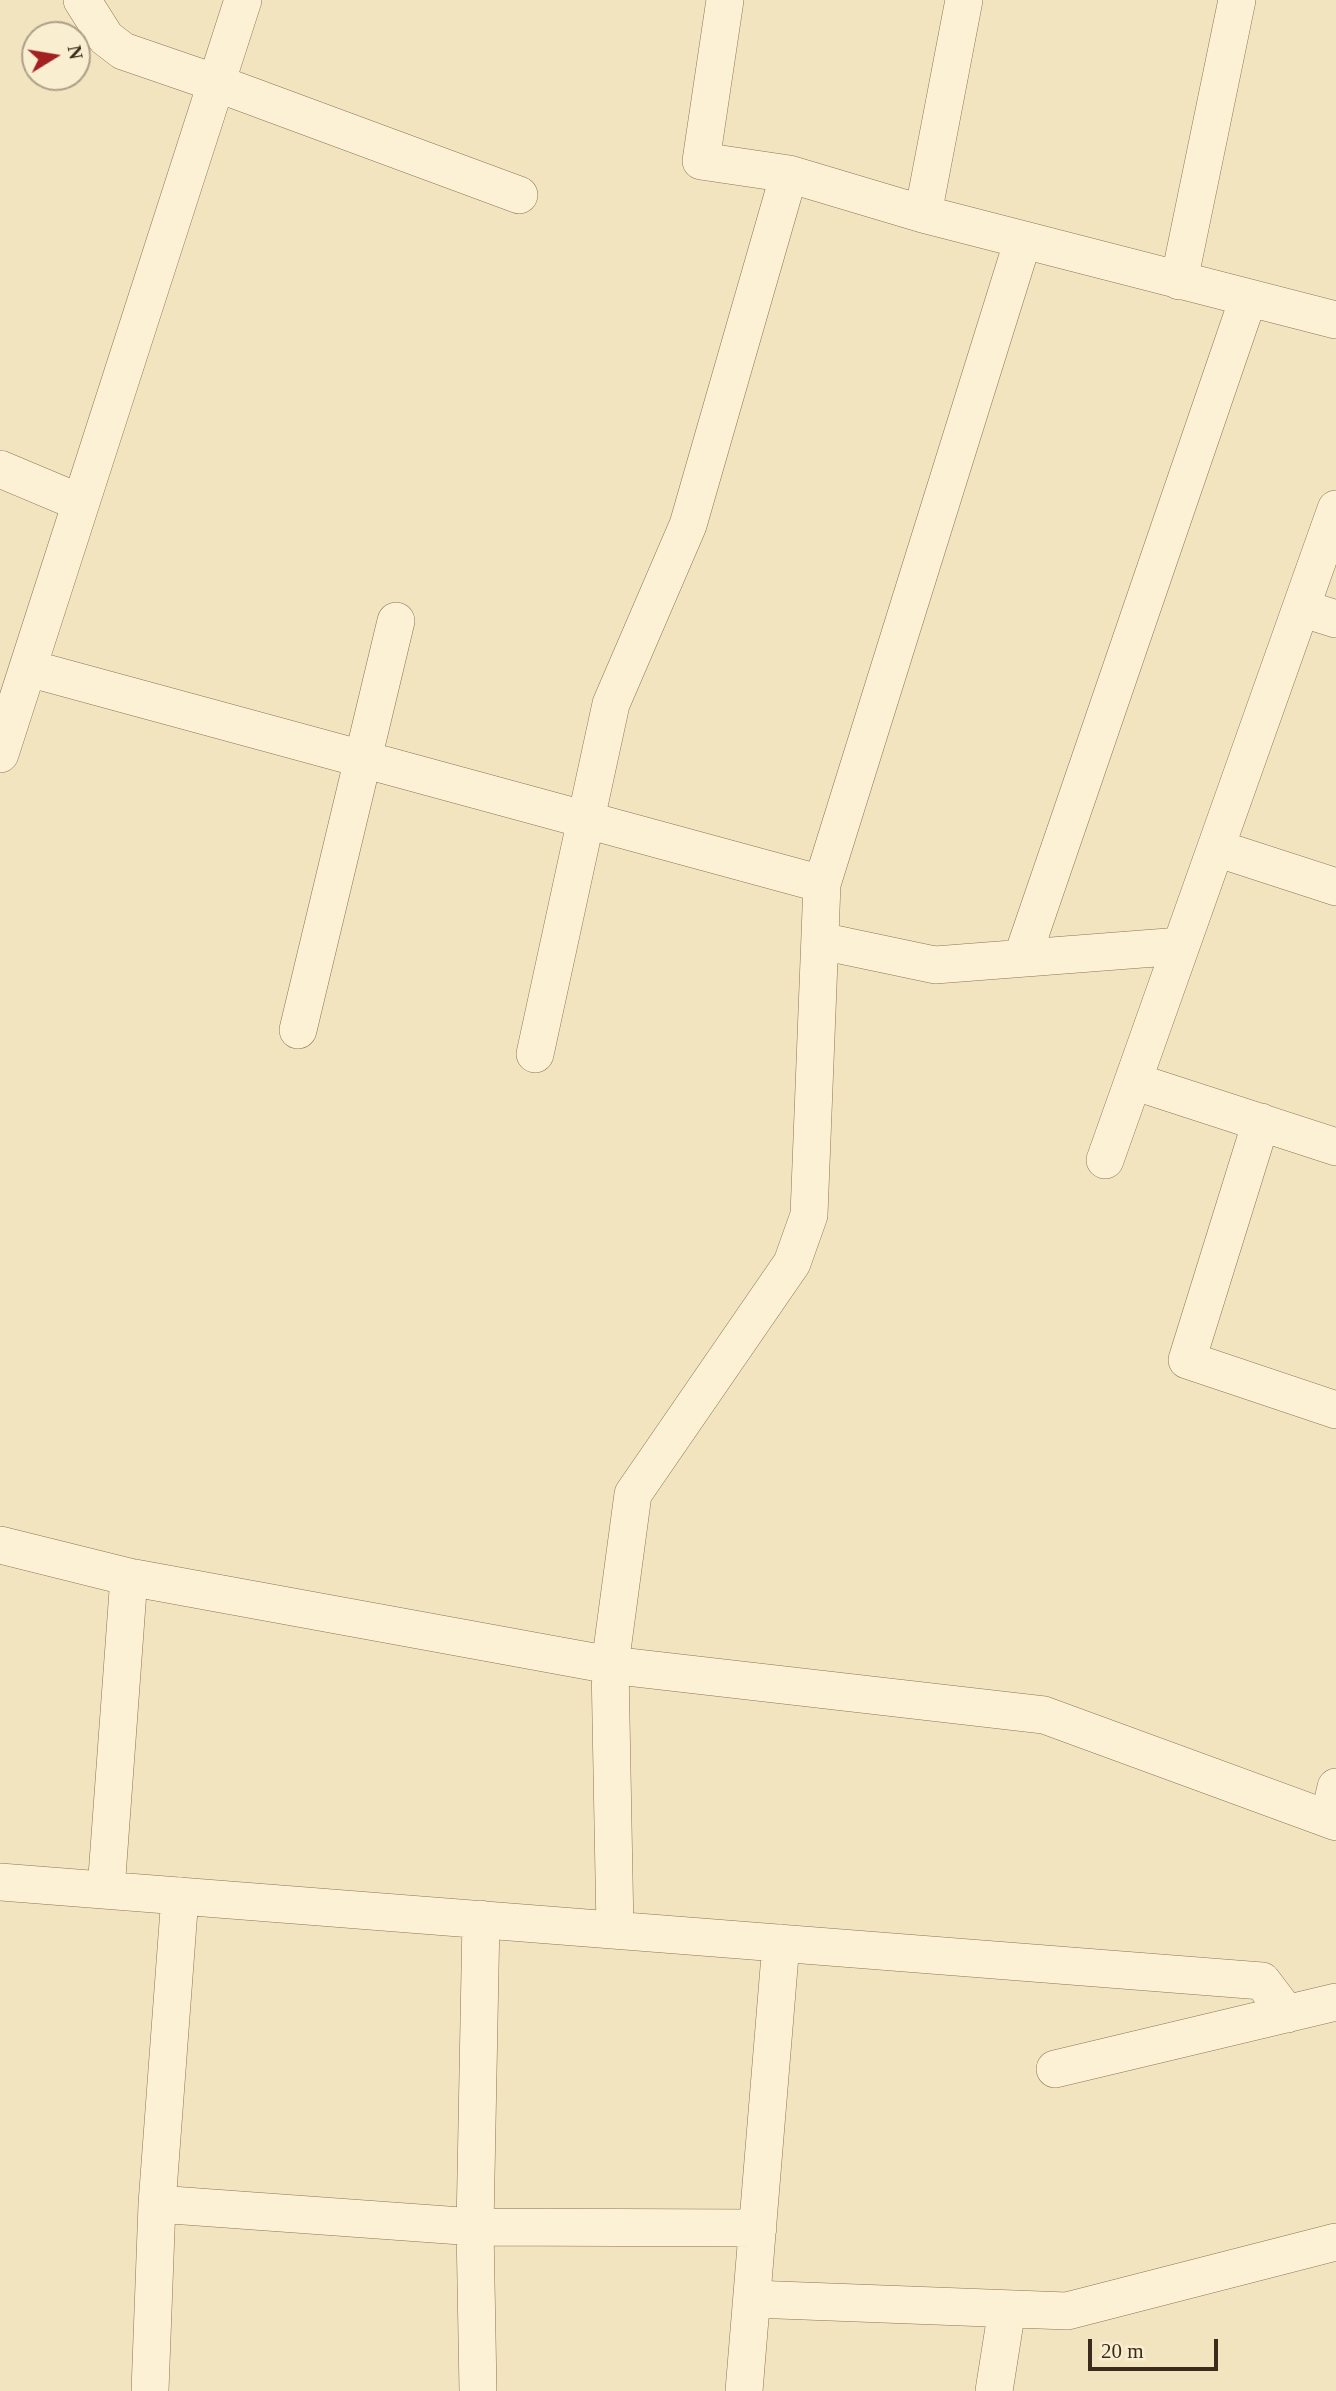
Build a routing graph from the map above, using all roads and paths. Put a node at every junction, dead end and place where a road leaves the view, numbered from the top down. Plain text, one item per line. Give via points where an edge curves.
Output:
1 (82, 0) edge
2 (243, 0) edge
3 (725, 0) edge
4 (964, 0) edge
5 (1237, 0) edge
6 (216, 83) junction
7 (789, 174) junction
8 (519, 195) dead end
9 (923, 214) junction
10 (1023, 240) junction
11 (1179, 281) junction
12 (1248, 299) junction
13 (1336, 320) edge
14 (0, 470) edge
15 (81, 503) junction
16 (1336, 509) edge
17 (1301, 608) junction
18 (1336, 620) edge
19 (396, 621) dead end
20 (28, 668) junction
21 (0, 754) edge
22 (363, 759) junction
23 (587, 820) junction
24 (1216, 848) junction
25 (822, 884) junction
26 (1336, 887) edge
27 (821, 941) junction
28 (1181, 946) junction
29 (1022, 958) junction
30 (298, 1030) dead end
31 (536, 1054) dead end
32 (1133, 1081) junction
33 (1261, 1122) junction
34 (1336, 1147) edge
35 (1105, 1160) dead end
36 (1336, 1410) edge
37 (0, 1545) edge
38 (129, 1577) junction
39 (610, 1665) junction
40 (1334, 1809) edge
41 (0, 1882) edge
42 (106, 1890) junction
43 (180, 1896) junction
44 (481, 1919) junction
45 (615, 1930) junction
46 (781, 1943) junction
47 (1336, 2002) edge
48 (1287, 2014) junction
49 (1055, 2069) dead end
50 (157, 2204) junction
51 (475, 2227) junction
52 (758, 2228) junction
53 (1336, 2242) edge
54 (752, 2299) junction
55 (1007, 2309) junction
56 (150, 2391) edge
57 (478, 2391) edge
58 (744, 2391) edge
59 (994, 2391) edge

1 - 6 street via 106,38 124,51
2 - 6 street
3 - 7 street via 701,161
4 - 9 street
5 - 11 street
6 - 8 street
6 - 15 street
7 - 9 street
7 - 23 street via 688,525 611,704
9 - 10 street
10 - 11 street
10 - 25 street
11 - 12 street
12 - 13 street
12 - 29 street
14 - 15 street
15 - 20 street
16 - 17 street
17 - 18 street
17 - 24 street
19 - 22 street
20 - 21 street
20 - 22 street
22 - 23 street
22 - 30 street
23 - 25 street
23 - 31 street
24 - 26 street
24 - 28 street
25 - 27 street
27 - 29 street via 935,965
27 - 39 street via 809,1214 802,1239 792,1263 633,1494
28 - 29 street
28 - 32 street
32 - 33 street
32 - 35 street
33 - 34 street
33 - 36 street via 1187,1360
37 - 38 street
38 - 39 street
38 - 42 street
39 - 40 street via 1044,1716
39 - 45 street
41 - 42 street
42 - 43 street
43 - 44 street
43 - 50 street
44 - 45 street
44 - 51 street
45 - 46 street
46 - 48 street via 1262,1981
46 - 52 street
47 - 48 street
48 - 49 street
50 - 51 street
50 - 56 street
51 - 52 street
51 - 57 street
52 - 54 street
53 - 55 street via 1067,2311
54 - 55 street
54 - 58 street
55 - 59 street

